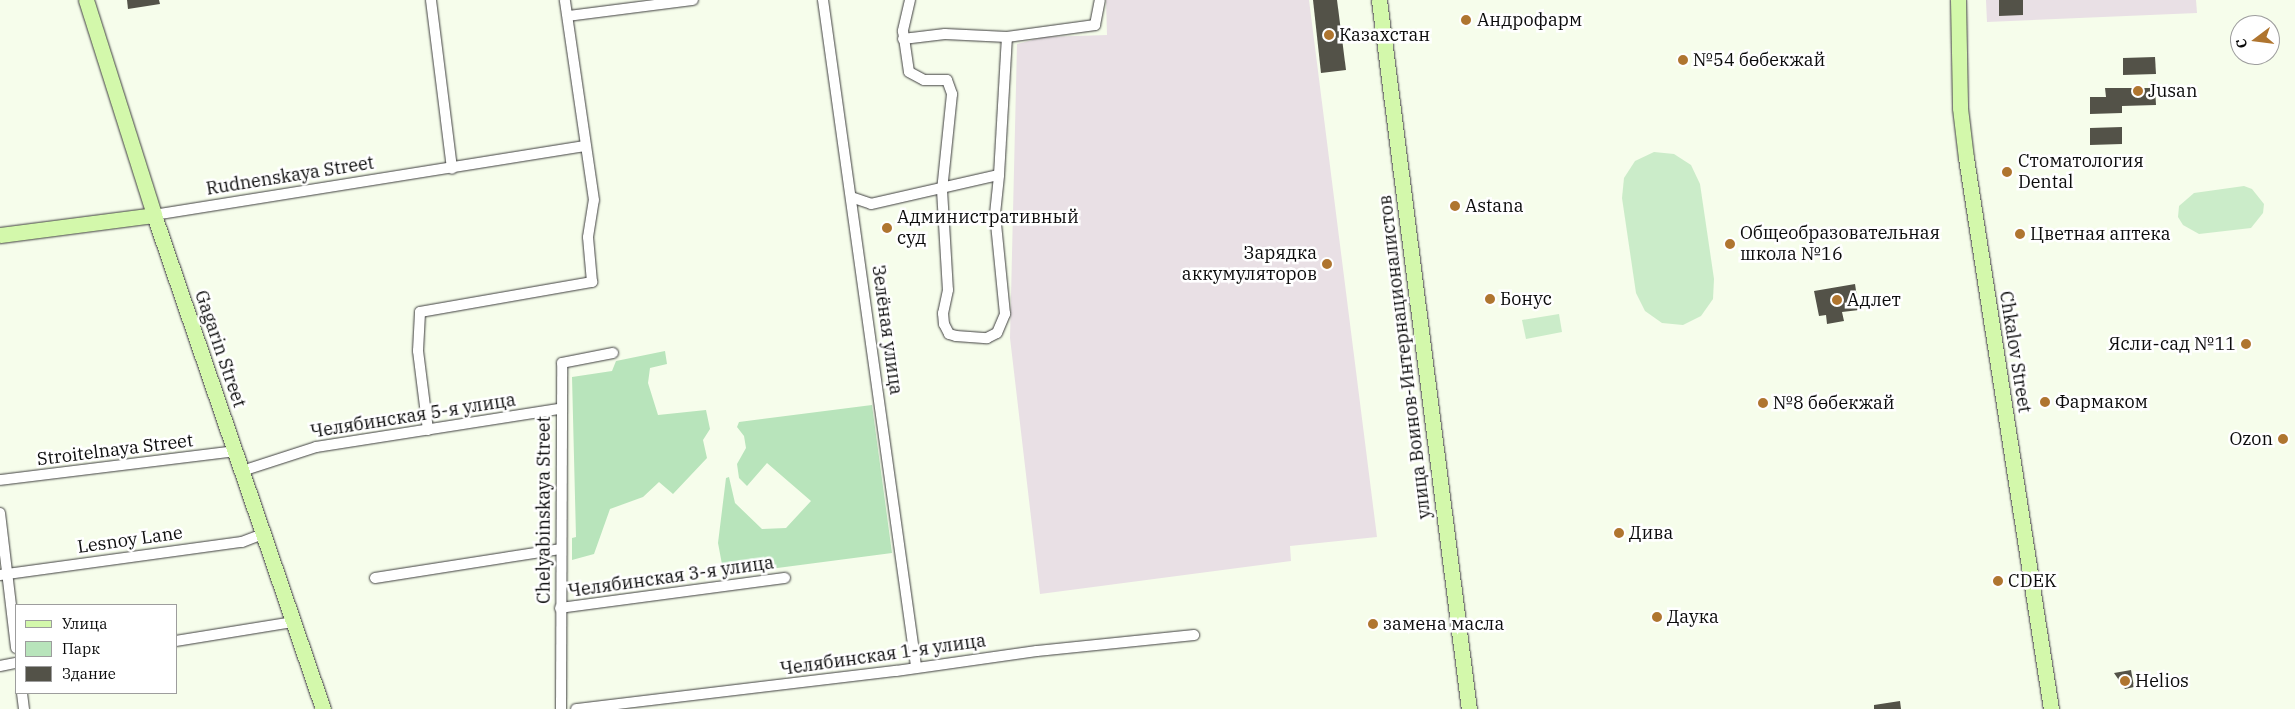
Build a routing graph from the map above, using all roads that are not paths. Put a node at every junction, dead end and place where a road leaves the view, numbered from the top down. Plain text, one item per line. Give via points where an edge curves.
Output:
1 (86, 0) edge
2 (430, 0) edge
3 (566, 0) edge
4 (694, 0) edge
5 (823, 0) edge
6 (910, 0) edge
7 (1100, 0) edge
8 (1378, 0) edge
9 (1958, 0) edge
10 (568, 16) junction
11 (1008, 37) junction
12 (903, 39) junction
13 (585, 146) junction
14 (452, 170) junction
15 (999, 175) junction
16 (942, 190) junction
17 (851, 197) junction
18 (154, 215) junction
19 (0, 235) edge
20 (614, 353) dead end
21 (560, 409) junction
22 (428, 430) junction
23 (235, 451) junction
24 (242, 471) junction
25 (0, 480) edge
26 (0, 513) edge
27 (263, 534) junction
28 (560, 548) junction
29 (4, 574) edge
30 (376, 578) dead end
31 (785, 578) dead end
32 (560, 608) junction
33 (293, 622) junction
34 (1194, 635) dead end
35 (178, 641) edge
36 (15, 642) edge
37 (15, 664) edge
38 (0, 666) edge
39 (916, 666) junction
40 (22, 694) edge
41 (24, 709) edge
42 (323, 709) edge
43 (561, 709) edge
44 (576, 709) edge
45 (1469, 709) edge
46 (2051, 709) edge

1 - 18 street, Gagarin Street
2 - 14 street
3 - 10 street
4 - 10 street
5 - 17 street, Зелёная улица
6 - 12 street
7 - 11 street via 1095,25
8 - 45 street, улица Воинов-Интернационалистов
9 - 46 street, Chkalov Street via 1960,108 1966,158
10 - 13 street
11 - 12 street via 945,34
11 - 15 street
12 - 16 street via 909,72 924,80 947,80 951,84
13 - 14 street, Rudnenskaya Street
13 - 22 street via 594,200 588,236 592,282 420,312 418,351
14 - 18 street, Rudnenskaya Street
15 - 16 street
15 - 16 street via 995,214 1005,314 997,333 987,338 949,334 944,324 948,290
16 - 17 street via 871,204
17 - 39 street, Зелёная улица
18 - 19 street, Rudnenskaya Street
18 - 23 street, Gagarin Street
20 - 21 street, Chelyabinskaya Street via 562,363
21 - 22 street, Челябинская 5-я улица
21 - 28 street, Chelyabinskaya Street
22 - 24 street, Челябинская 5-я улица via 316,446
23 - 24 street, Gagarin Street
23 - 25 street, Stroitelnaya Street
24 - 27 street, Gagarin Street
26 - 29 street
27 - 29 street, Lesnoy Lane via 242,542
27 - 33 street, Gagarin Street
28 - 30 street
28 - 32 street, Chelyabinskaya Street
29 - 36 street
31 - 32 street, Челябинская 3-я улица
32 - 43 street, Chelyabinskaya Street
33 - 35 street
33 - 42 street, Gagarin Street
34 - 39 street, Челябинская 1-я улица
37 - 38 street
39 - 44 street, Челябинская 1-я улица via 896,672
40 - 41 street

